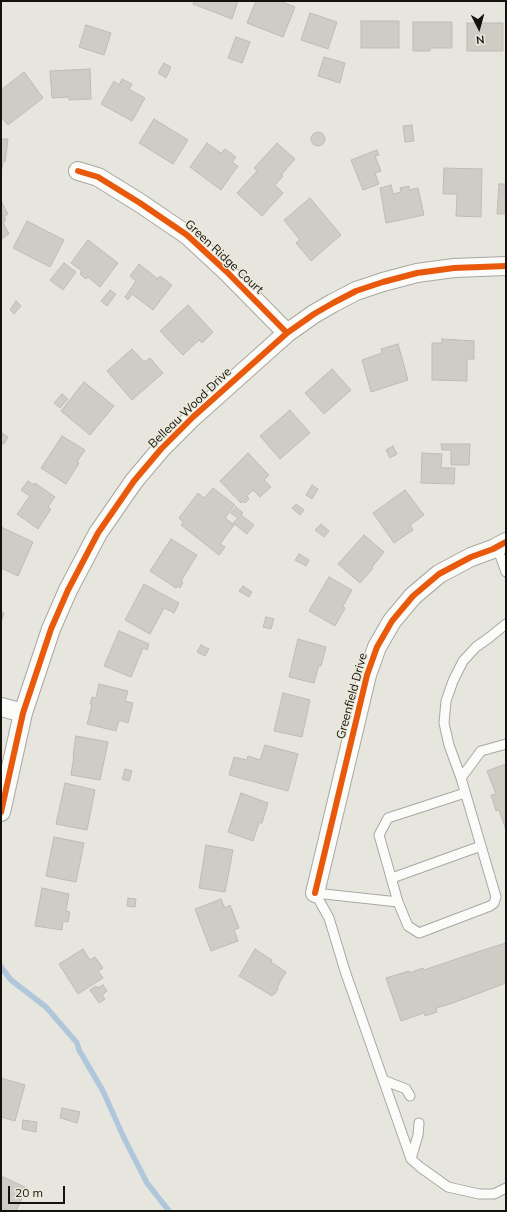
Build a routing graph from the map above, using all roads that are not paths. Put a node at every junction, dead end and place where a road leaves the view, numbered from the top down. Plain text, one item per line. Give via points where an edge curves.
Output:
1 (78, 171) dead end
2 (506, 266) edge
3 (287, 333) junction
4 (502, 545) edge
5 (506, 572) edge
6 (506, 624) edge
7 (1, 707) edge
8 (23, 713) junction
9 (506, 744) edge
10 (461, 778) junction
11 (465, 793) junction
12 (1, 812) edge
13 (481, 846) junction
14 (392, 878) junction
15 (315, 893) junction
16 (398, 902) junction
17 (383, 1080) junction
18 (410, 1096) dead end
19 (419, 1123) dead end
20 (411, 1159) junction
21 (506, 1188) edge

1 - 3 street, Green Ridge Court via 98,177 187,235
2 - 3 street, Belleau Wood Drive via 454,268 417,273 383,282 356,291 333,303
3 - 8 street, Belleau Wood Drive via 192,417 134,481 102,526 65,596 51,629
4 - 5 lane
4 - 15 street, Greenfield Drive via 471,557 439,574 413,596 392,621 377,647 367,675
6 - 10 lane via 476,647 463,661 446,701 444,723 448,745
7 - 8 street
8 - 12 street, Belleau Wood Drive
9 - 10 lane via 481,751
10 - 11 lane
11 - 13 lane
11 - 14 lane via 388,818 379,835
13 - 14 lane
13 - 16 lane via 496,897 490,906 419,933 408,926
14 - 16 lane
15 - 16 lane
15 - 17 lane via 329,918 344,971
17 - 18 lane via 406,1089
17 - 20 lane
19 - 20 lane
20 - 21 lane via 448,1188 479,1194 494,1194

